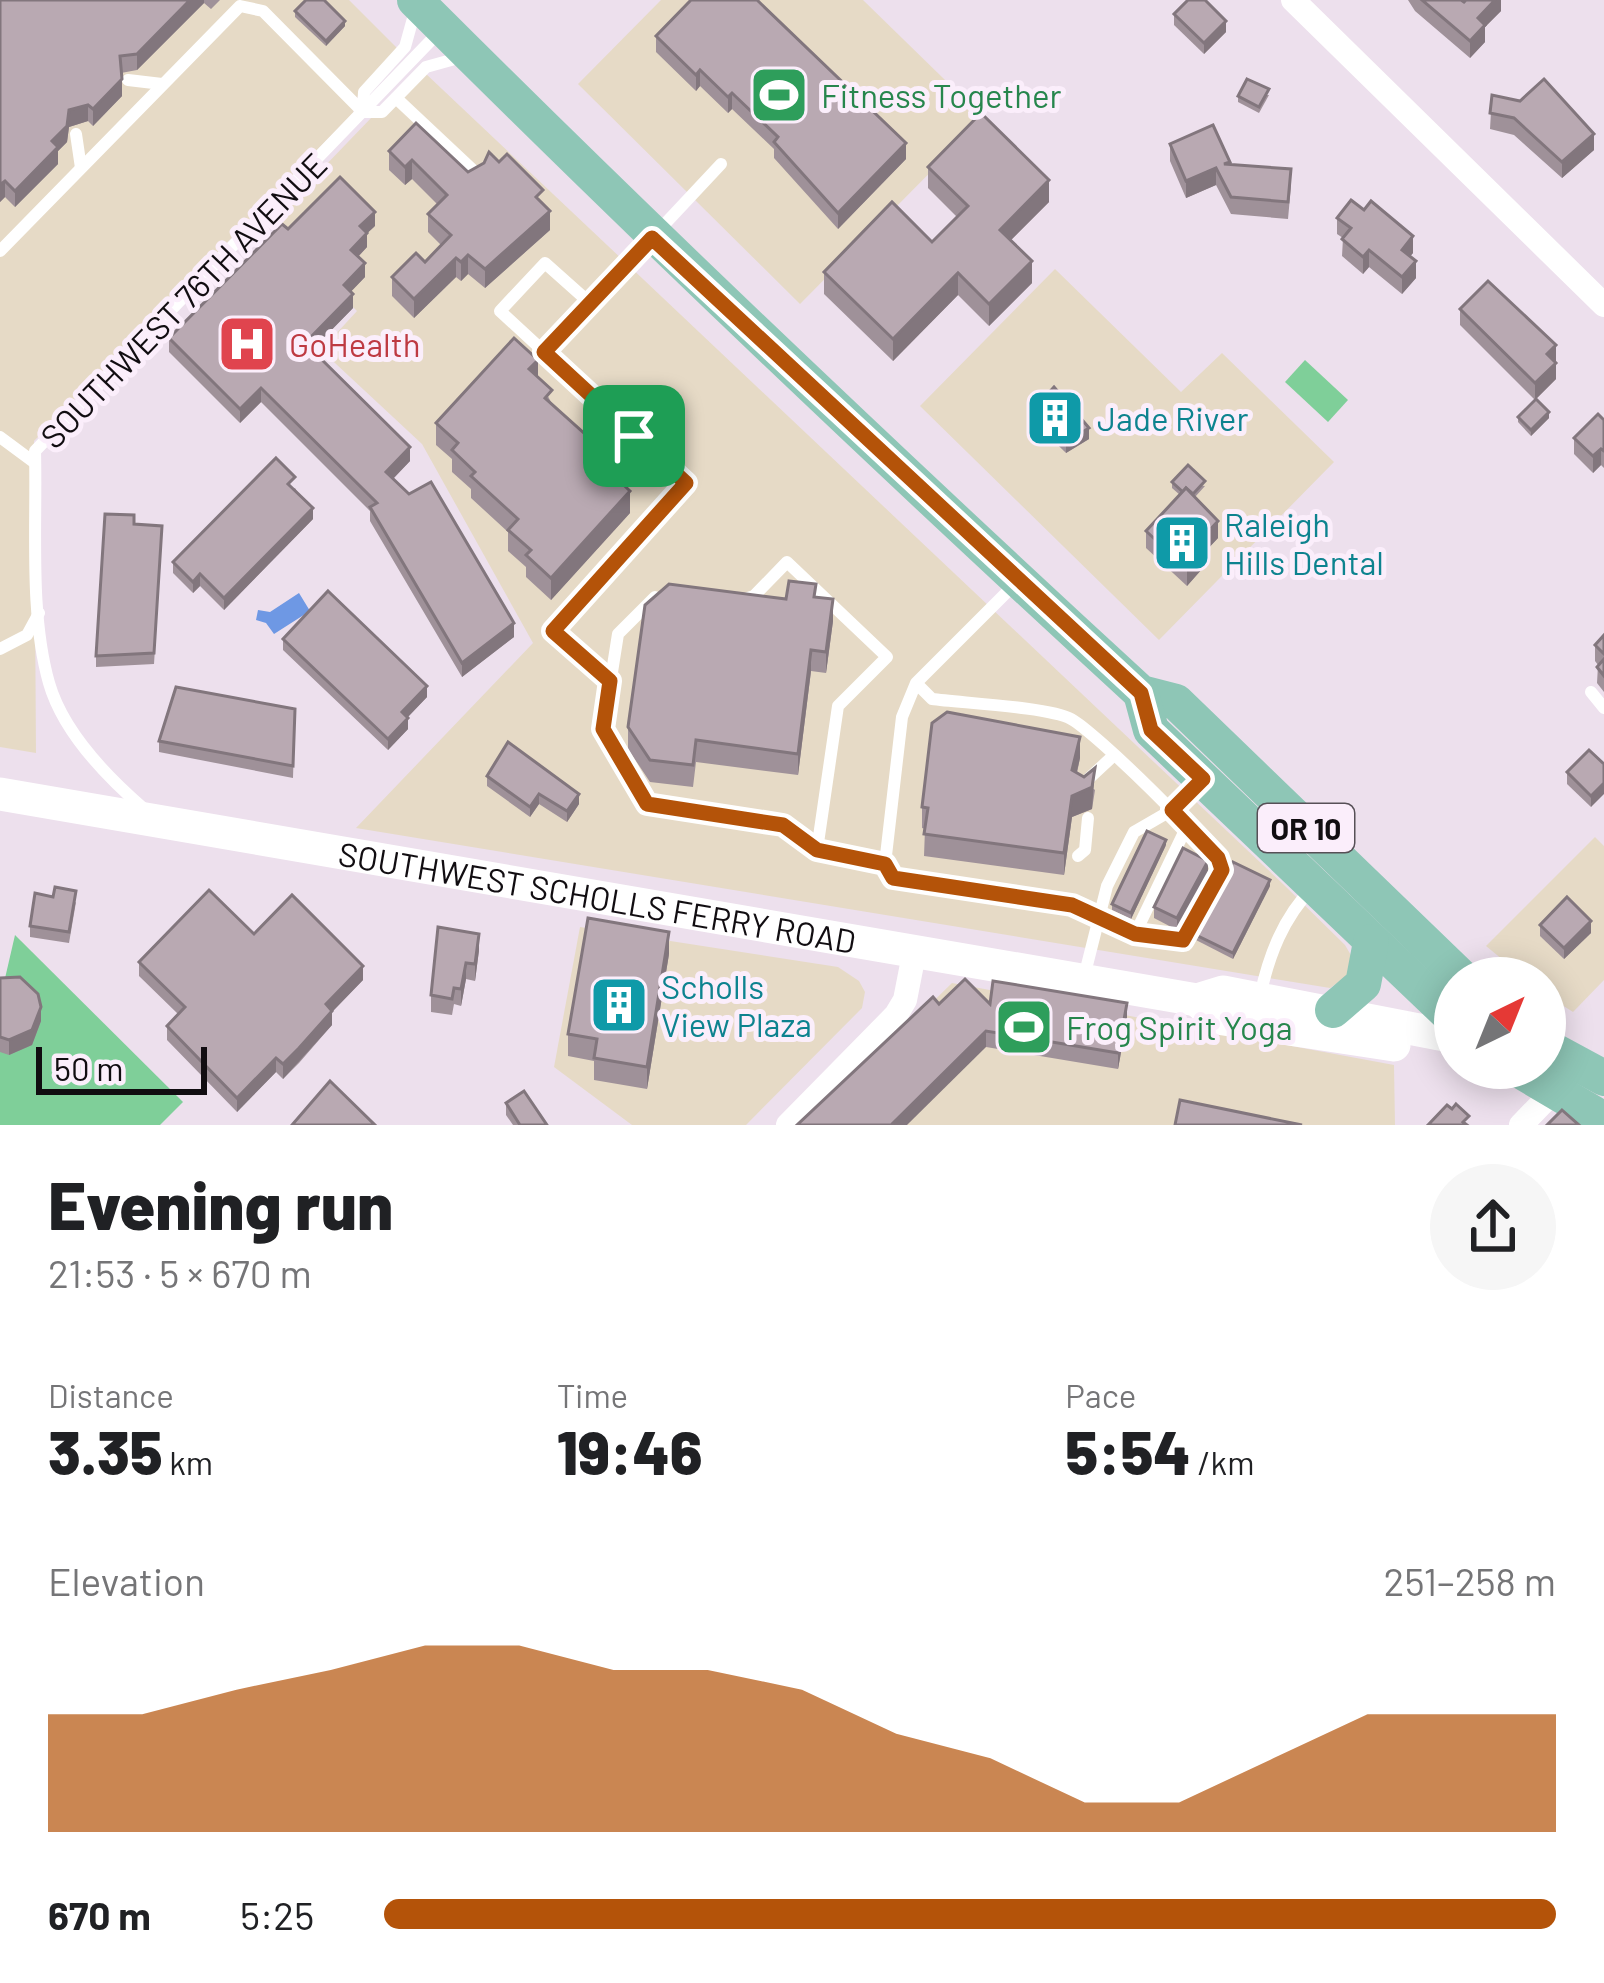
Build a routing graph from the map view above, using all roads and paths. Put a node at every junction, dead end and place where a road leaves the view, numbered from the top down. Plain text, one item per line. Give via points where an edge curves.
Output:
1 (1309, 5) edge
2 (425, 10) edge
3 (469, 55) junction
4 (128, 80) dead end
5 (162, 84) junction
6 (396, 98) junction
7 (363, 112) junction
8 (76, 134) dead end
9 (722, 164) dead end
10 (81, 167) junction
11 (477, 174) edge
12 (652, 238) junction
13 (0, 251) edge
14 (590, 304) junction
15 (1604, 305) edge
16 (544, 352) junction
17 (0, 436) edge
18 (35, 464) junction
19 (1018, 580) junction
20 (679, 595) edge
21 (719, 599) edge
22 (39, 612) junction
23 (0, 650) edge
24 (610, 681) junction
25 (916, 683) junction
26 (1591, 692) dead end
27 (1141, 693) junction
28 (1604, 708) edge
29 (1112, 757) junction
30 (1203, 779) junction
31 (1089, 785) edge
32 (0, 794) edge
33 (1172, 810) junction
34 (1088, 818) dead end
35 (157, 821) junction
36 (1187, 826) junction
37 (817, 850) junction
38 (1078, 856) dead end
39 (885, 864) junction
40 (1313, 886) junction
41 (1097, 915) junction
42 (1135, 934) junction
43 (1372, 942) junction
44 (914, 954) junction
45 (1440, 957) edge
46 (1083, 982) junction
47 (1260, 998) junction
48 (1197, 1000) junction
49 (1434, 1000) edge
50 (1333, 1010) junction
51 (1434, 1032) edge
52 (1434, 1050) edge
53 (1566, 1065) edge
54 (1566, 1068) edge
55 (1604, 1078) edge
56 (1546, 1089) edge
57 (1604, 1120) edge
58 (788, 1125) edge
59 (1521, 1125) edge

1 - 15 street
2 - 3 main road, OR 10
2 - 7 lane, SOUTHWEST 76TH AVENUE
2 - 7 lane, SOUTHWEST 76TH AVENUE via 406,47 364,92
3 - 6 lane, SOUTHWEST 76TH AVENUE via 426,68
3 - 12 main road, OR 10
4 - 5 lane
5 - 7 lane via 240,6 252,4
5 - 10 lane
6 - 7 lane, SOUTHWEST 76TH AVENUE via 382,112
6 - 11 lane
7 - 18 lane, SOUTHWEST 76TH AVENUE via 38,445
8 - 10 lane
9 - 12 lane
10 - 13 lane
12 - 14 lane
12 - 19 main road, OR 10
14 - 16 lane
14 - 16 lane via 545,262 500,311
16 - 24 lane via 686,483 553,631
17 - 18 lane
18 - 22 lane, SOUTHWEST 76TH AVENUE
19 - 25 lane
19 - 27 main road, OR 10
20 - 24 lane via 659,593 618,634
21 - 37 lane via 754,596 787,562 887,657 838,706
22 - 23 lane via 27,635
22 - 35 lane, SOUTHWEST 76TH AVENUE via 49,682 67,723
24 - 37 lane via 603,729 647,804 783,825
25 - 29 lane via 932,699 1070,718
25 - 39 lane via 902,717
26 - 28 lane
27 - 30 main road, OR 10 via 1151,730
27 - 45 main road, OR 10 via 1176,702
29 - 31 lane
29 - 33 lane
30 - 33 lane
30 - 40 main road, OR 10
32 - 35 main road, SOUTHWEST SCHOLLS FERRY ROAD
33 - 36 lane
33 - 41 lane via 1134,832
34 - 38 lane
35 - 44 main road, SOUTHWEST SCHOLLS FERRY ROAD
36 - 42 lane
36 - 42 lane via 1222,870 1183,940
37 - 39 lane
39 - 41 lane via 893,878
40 - 43 main road, OR 10
40 - 47 lane via 1293,908
41 - 42 lane
41 - 46 lane
43 - 49 main road, OR 10
43 - 50 main road via 1360,990
44 - 46 main road, SOUTHWEST SCHOLLS FERRY ROAD
44 - 58 street via 898,1012
46 - 48 main road, SOUTHWEST SCHOLLS FERRY ROAD
47 - 48 main road, SOUTHWEST SCHOLLS FERRY ROAD via 1223,992
47 - 50 main road, SOUTHWEST SCHOLLS FERRY ROAD
48 - 52 main road, SOUTHWEST SCHOLLS FERRY ROAD via 1217,1018
50 - 51 main road, SOUTHWEST SCHOLLS FERRY ROAD
53 - 55 main road
54 - 57 main road
56 - 59 street

